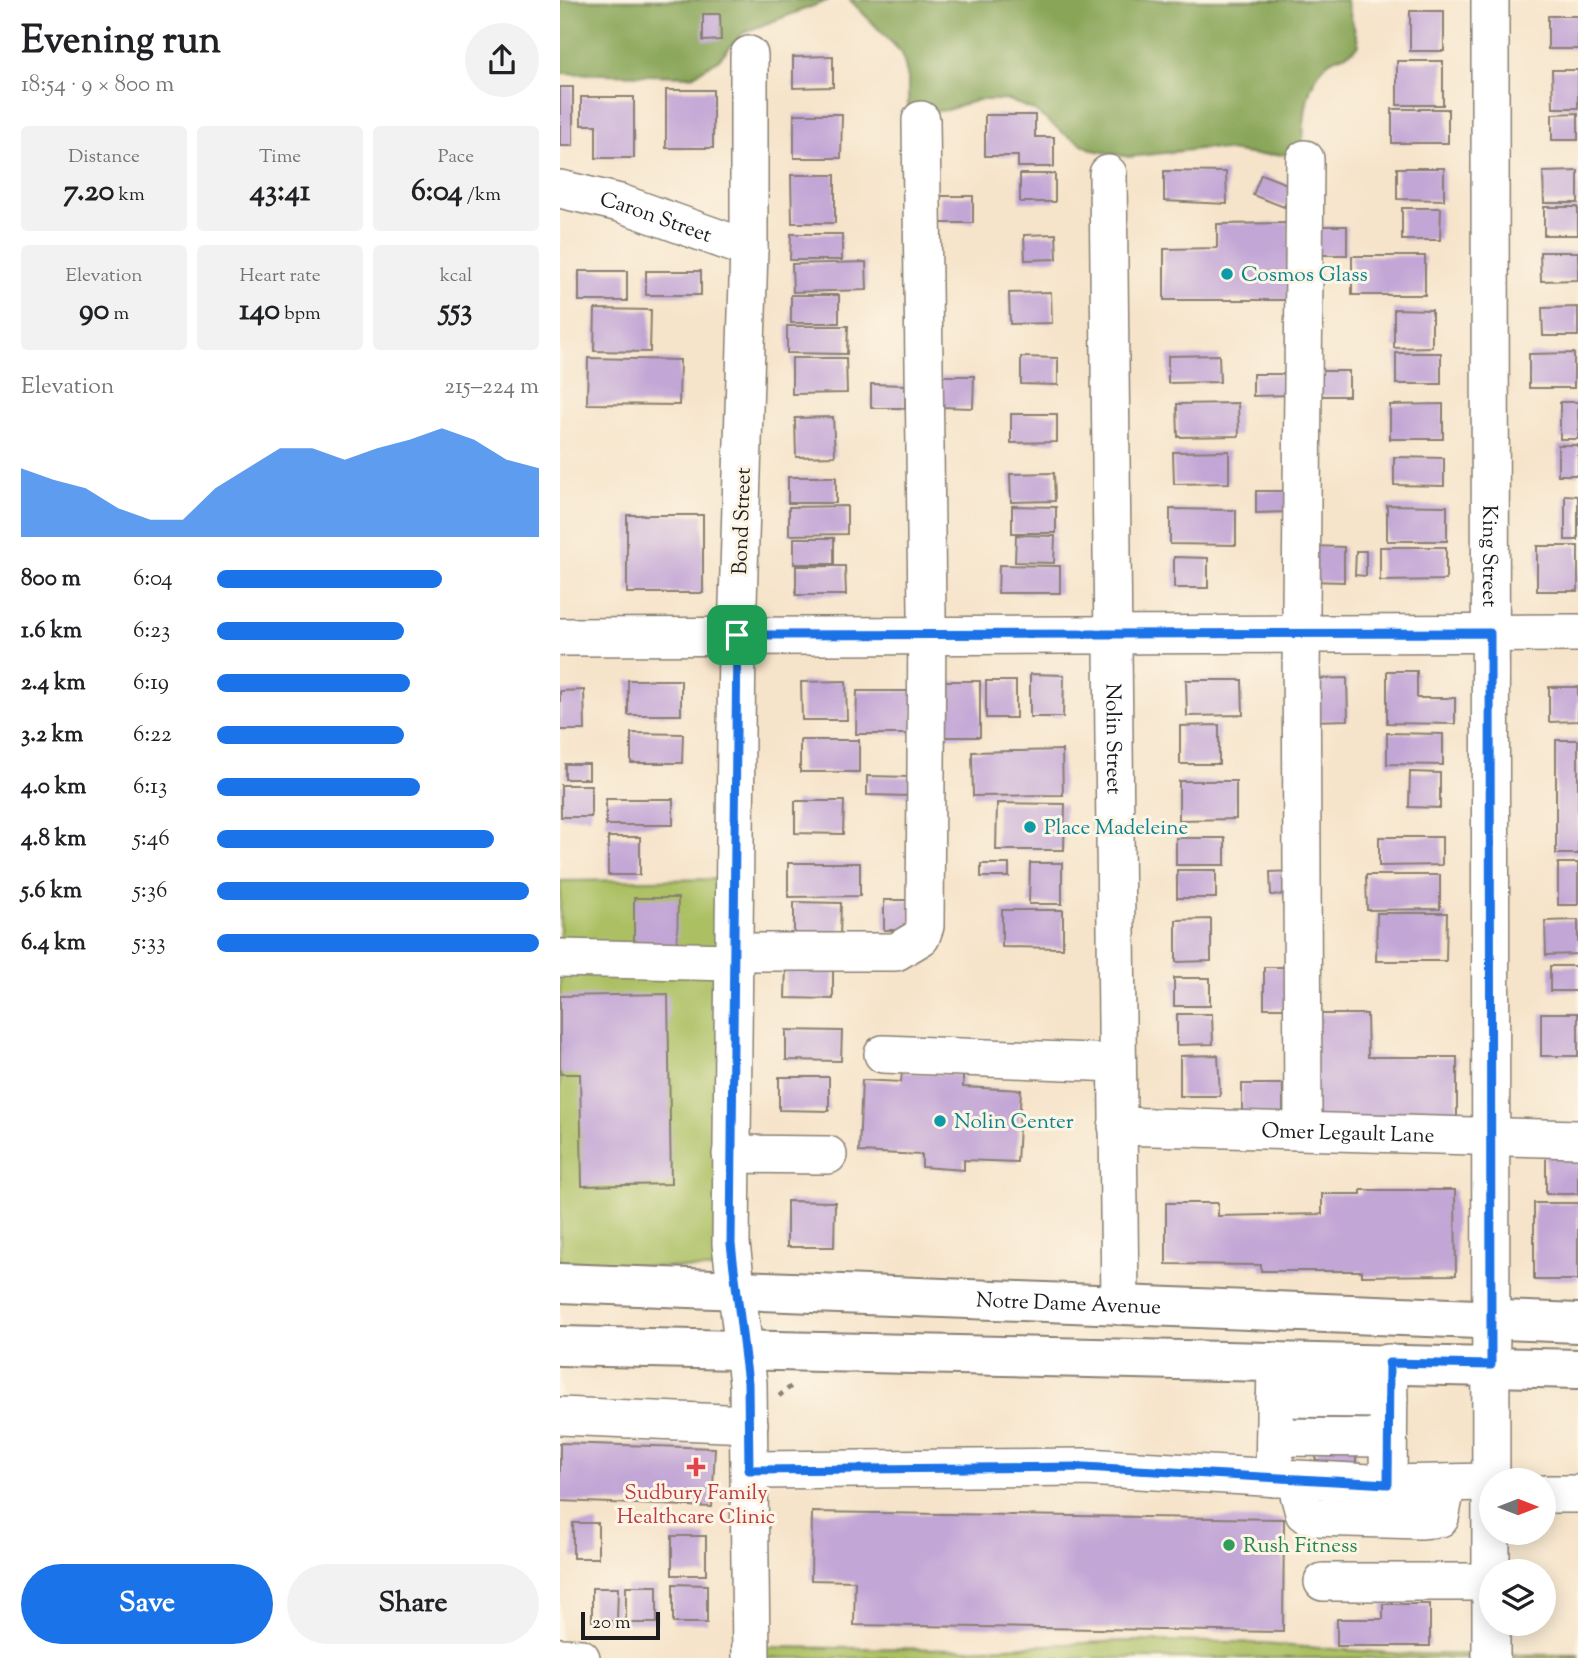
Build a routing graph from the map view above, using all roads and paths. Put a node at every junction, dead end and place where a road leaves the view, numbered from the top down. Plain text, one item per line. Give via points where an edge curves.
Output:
1 (1490, 0) edge
2 (749, 55) dead end
3 (921, 120) dead end
4 (1305, 159) dead end
5 (1108, 174) dead end
6 (560, 189) edge
7 (748, 249) junction
8 (1490, 633) junction
9 (1578, 633) edge
10 (1113, 634) junction
11 (1301, 634) junction
12 (737, 635) junction
13 (927, 635) junction
14 (560, 637) edge
15 (733, 957) junction
16 (560, 958) edge
17 (883, 1054) dead end
18 (1117, 1063) junction
19 (1117, 1126) junction
20 (1303, 1130) junction
21 (1491, 1135) junction
22 (1578, 1139) edge
23 (731, 1154) junction
24 (828, 1155) dead end
25 (560, 1283) edge
26 (736, 1291) junction
27 (1120, 1306) junction
28 (1492, 1319) junction
29 (1578, 1323) edge
30 (560, 1346) edge
31 (745, 1351) junction
32 (1491, 1365) junction
33 (1578, 1369) edge
34 (1275, 1380) junction
35 (1389, 1381) junction
36 (560, 1416) edge
37 (748, 1424) junction
38 (1275, 1437) junction
39 (1388, 1438) junction
40 (1490, 1468) edge
41 (749, 1470) junction
42 (1284, 1479) junction
43 (1447, 1483) junction
44 (1388, 1484) junction
45 (1479, 1489) edge
46 (1556, 1494) edge
47 (1578, 1494) edge
48 (1323, 1582) dead end
49 (1479, 1582) edge
50 (1491, 1636) edge
51 (560, 1657) edge
52 (581, 1658) edge
53 (751, 1658) edge
54 (1491, 1658) edge

1 - 8 street, King Street
2 - 7 street, Bond Street
3 - 13 street
4 - 11 street
5 - 10 street, Nolin Street
6 - 7 street, Caron Street via 620,203
7 - 12 street, Bond Street
8 - 9 street
8 - 11 street
8 - 21 street, King Street
10 - 11 street
10 - 13 street
10 - 18 street, Nolin Street
11 - 20 street
12 - 13 street
12 - 14 street
12 - 15 street, Bond Street
13 - 15 street via 925,926 920,937 896,952
15 - 16 street
15 - 23 street, Bond Street
17 - 18 street
18 - 19 street, Nolin Street
19 - 20 street, Omer Legault Lane
19 - 27 street, Nolin Street
20 - 21 street, Omer Legault Lane
21 - 22 street, Omer Legault Lane
21 - 28 street, King Street
23 - 24 street
23 - 26 street, Bond Street
25 - 26 main road, Notre Dame Avenue
26 - 27 main road, Notre Dame Avenue
26 - 31 street, Bond Street
27 - 28 main road, Notre Dame Avenue
28 - 29 main road, Notre Dame Avenue
28 - 32 street, King Street
30 - 31 main road
31 - 34 main road
31 - 37 street, Bond Street
32 - 33 main road
32 - 35 main road
32 - 40 street, King Street
34 - 35 main road
34 - 38 street
35 - 39 street
36 - 37 street
37 - 41 street, Bond Street
38 - 39 street
38 - 42 street
39 - 44 street
41 - 42 street via 1084,1467
41 - 53 street, Bond Street
42 - 43 street via 1304,1513 1314,1517 1420,1520 1440,1518
42 - 44 street
43 - 44 street
43 - 45 street
46 - 47 street
48 - 49 street
50 - 54 street, King Street
51 - 52 street

